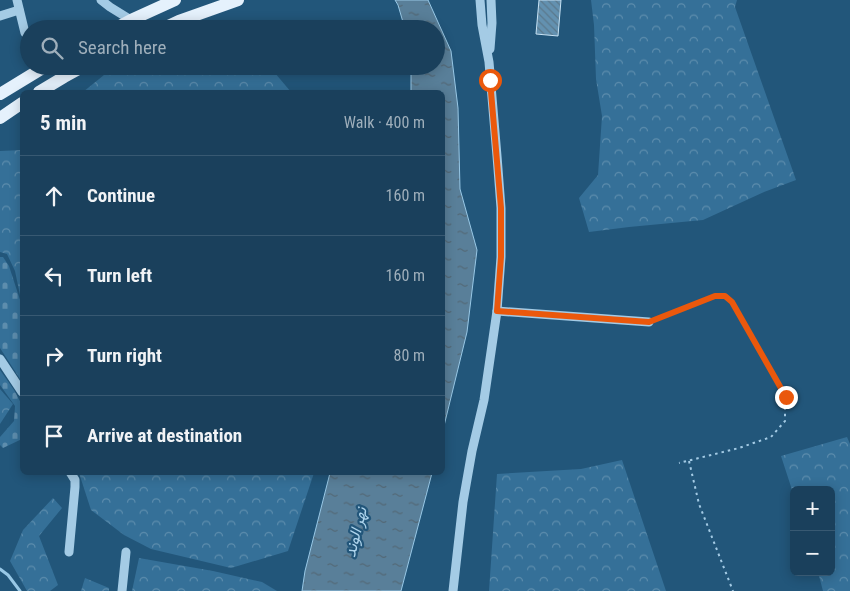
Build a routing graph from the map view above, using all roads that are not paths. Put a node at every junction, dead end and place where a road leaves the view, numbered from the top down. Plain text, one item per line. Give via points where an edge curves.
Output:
1 (17, 0) edge
2 (101, 0) edge
3 (175, 0) edge
4 (238, 0) edge
5 (480, 0) edge
6 (491, 0) edge
7 (495, 0) edge
8 (19, 10) junction
9 (0, 16) edge
10 (22, 20) edge
11 (131, 20) joint
12 (182, 20) edge
13 (492, 23) junction
14 (489, 62) junction
15 (31, 75) edge
16 (68, 75) edge
17 (42, 90) edge
18 (0, 94) edge
19 (20, 104) edge
20 (0, 118) edge
21 (497, 311) junction
22 (649, 322) road end
23 (0, 360) edge
24 (20, 389) edge
25 (72, 475) edge
26 (69, 552) dead end
27 (126, 552) dead end
28 (122, 591) edge
29 (452, 591) edge

1 - 8 street
2 - 11 street
3 - 11 main road
4 - 12 main road
5 - 14 street
6 - 13 street
7 - 13 street
8 - 9 street
8 - 10 street
13 - 14 street
14 - 21 street via 501,208
15 - 18 main road
16 - 17 main road
19 - 20 main road
21 - 22 street
21 - 29 street via 484,400 463,502
23 - 24 street
25 - 26 street via 75,488
27 - 28 street

